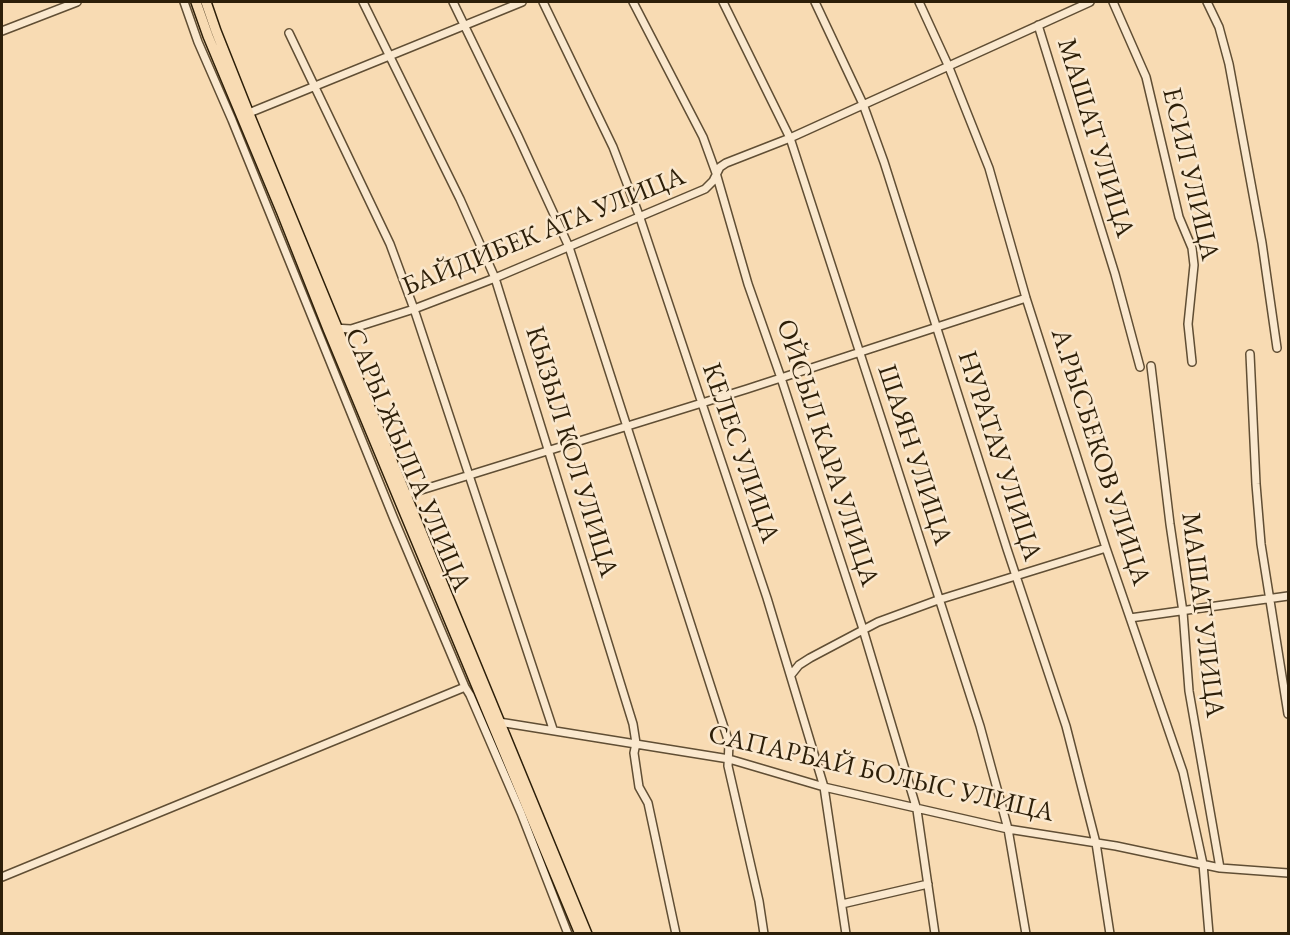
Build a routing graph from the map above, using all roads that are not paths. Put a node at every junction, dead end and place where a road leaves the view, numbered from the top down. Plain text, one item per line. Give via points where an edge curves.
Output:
1 (77, 2) edge
2 (184, 2) edge
3 (196, 2) edge
4 (206, 2) edge
5 (363, 2) edge
6 (453, 2) edge
7 (522, 2) edge
8 (543, 2) edge
9 (633, 2) edge
10 (723, 2) edge
11 (815, 2) edge
12 (919, 2) edge
13 (1090, 2) edge
14 (1113, 2) edge
15 (1207, 2) edge
16 (463, 24) junction
17 (1038, 25) junction
18 (2, 31) edge
19 (289, 33) dead end
20 (390, 56) junction
21 (948, 65) junction
22 (316, 87) junction
23 (863, 104) junction
24 (245, 115) junction
25 (790, 138) junction
26 (716, 173) junction
27 (639, 215) junction
28 (569, 247) junction
29 (495, 278) junction
30 (1026, 298) junction
31 (414, 309) junction
32 (332, 328) junction
33 (935, 328) junction
34 (1277, 348) dead end
35 (859, 353) junction
36 (1250, 354) dead end
37 (1192, 362) dead end
38 (1151, 366) dead end
39 (1140, 367) dead end
40 (781, 378) junction
41 (700, 402) junction
42 (627, 426) junction
43 (550, 451) junction
44 (469, 476) junction
45 (402, 497) junction
46 (1106, 548) junction
47 (1016, 575) junction
48 (1288, 596) edge
49 (1270, 599) junction
50 (938, 600) junction
51 (1183, 612) junction
52 (1130, 618) junction
53 (863, 629) junction
54 (790, 675) junction
55 (465, 687) junction
56 (1288, 714) edge
57 (499, 722) junction
58 (553, 729) junction
59 (636, 744) junction
60 (729, 759) junction
61 (824, 787) junction
62 (917, 810) junction
63 (1008, 829) junction
64 (1096, 843) junction
65 (1203, 864) junction
66 (1220, 868) junction
67 (1288, 873) edge
68 (2, 877) edge
69 (928, 884) junction
70 (842, 904) junction
71 (568, 933) edge
72 (580, 933) edge
73 (587, 933) edge
74 (676, 933) edge
75 (764, 933) edge
76 (846, 933) edge
77 (935, 933) edge
78 (1026, 933) edge
79 (1110, 933) edge
80 (1209, 933) edge

1 - 18 street
2 - 55 street
3 - 24 main road, САРЫ ЖЫЛГА УЛИЦА
4 - 24 main road, САРЫ ЖЫЛГА УЛИЦА
5 - 20 street, КЫЗЫЛ КОЛ УЛИЦА
6 - 16 street
7 - 16 street
8 - 27 street, КЕЛЕС УЛИЦА via 613,147
9 - 26 street, ОЙСЫЛ КАРА УЛИЦА via 703,137
10 - 25 street, ШАЯН УЛИЦА
11 - 23 street, НУРАТАУ УЛИЦА
12 - 21 street, А.РЫСБЕКОВ УЛИЦА
13 - 17 street, БАЙДИБЕК АТА УЛИЦА
14 - 37 street, ЕСИЛ УЛИЦА via 1146,77 1179,217 1192,248 1188,324
15 - 34 street via 1229,64
16 - 20 street
16 - 28 street
17 - 21 street, БАЙДИБЕК АТА УЛИЦА
17 - 39 street, МАШАТ УЛИЦА
19 - 22 street
20 - 22 street
20 - 29 street, КЫЗЫЛ КОЛ УЛИЦА
21 - 23 street, БАЙДИБЕК АТА УЛИЦА
21 - 30 street, А.РЫСБЕКОВ УЛИЦА via 989,168
22 - 24 street
22 - 31 street via 390,244
23 - 25 street, БАЙДИБЕК АТА УЛИЦА
23 - 33 street, НУРАТАУ УЛИЦА
24 - 32 main road, САРЫ ЖЫЛГА УЛИЦА
25 - 26 street, БАЙДИБЕК АТА УЛИЦА via 726,163
25 - 35 street, ШАЯН УЛИЦА
26 - 27 street, БАЙДИБЕК АТА УЛИЦА via 705,189
26 - 40 street, ОЙСЫЛ КАРА УЛИЦА via 748,284
27 - 28 street, БАЙДИБЕК АТА УЛИЦА
27 - 41 street, КЕЛЕС УЛИЦА
28 - 29 street, БАЙДИБЕК АТА УЛИЦА
28 - 42 street
29 - 31 street, БАЙДИБЕК АТА УЛИЦА
29 - 43 street, КЫЗЫЛ КОЛ УЛИЦА
30 - 33 street
30 - 46 street, А.РЫСБЕКОВ УЛИЦА
31 - 32 street, БАЙДИБЕК АТА УЛИЦА via 351,329
31 - 44 street
32 - 45 main road, САРЫ ЖЫЛГА УЛИЦА
33 - 35 street
33 - 47 street, НУРАТАУ УЛИЦА
35 - 40 street
35 - 50 street, ШАЯН УЛИЦА
36 - 49 street via 1257,496
38 - 51 street, МАШАТ УЛИЦА
40 - 41 street
40 - 53 street, ОЙСЫЛ КАРА УЛИЦА
41 - 42 street
41 - 54 street, КЕЛЕС УЛИЦА
42 - 43 street
42 - 60 street via 729,743
43 - 44 street
43 - 59 street, КЫЗЫЛ КОЛ УЛИЦА
44 - 45 street
44 - 58 street
45 - 57 main road, САРЫ ЖЫЛГА УЛИЦА
45 - 72 main road, САРЫ ЖЫЛГА УЛИЦА
46 - 47 street
46 - 52 street, А.РЫСБЕКОВ УЛИЦА
47 - 50 street
47 - 64 street, НУРАТАУ УЛИЦА via 1066,726
48 - 49 street
49 - 51 street
49 - 56 street
50 - 53 street
50 - 63 street, ШАЯН УЛИЦА via 980,726
51 - 52 street
51 - 66 street, МАШАТ УЛИЦА via 1189,691
52 - 65 street, А.РЫСБЕКОВ УЛИЦА via 1183,772
53 - 54 street via 810,658
53 - 62 street, ОЙСЫЛ КАРА УЛИЦА
54 - 61 street, КЕЛЕС УЛИЦА
55 - 68 street
55 - 71 street
57 - 58 street, САПАРБАЙ БОЛЫС УЛИЦА
57 - 73 main road, САРЫ ЖЫЛГА УЛИЦА
58 - 59 street, САПАРБАЙ БОЛЫС УЛИЦА
59 - 60 street, САПАРБАЙ БОЛЫС УЛИЦА
59 - 74 street, КЫЗЫЛ КОЛ УЛИЦА via 639,787 648,802
60 - 61 street, САПАРБАЙ БОЛЫС УЛИЦА
60 - 75 street
61 - 62 street, САПАРБАЙ БОЛЫС УЛИЦА
61 - 70 street, КЕЛЕС УЛИЦА
62 - 63 street, САПАРБАЙ БОЛЫС УЛИЦА
62 - 69 street, ОЙСЫЛ КАРА УЛИЦА
63 - 64 street, САПАРБАЙ БОЛЫС УЛИЦА
63 - 78 street, ШАЯН УЛИЦА
64 - 65 street, САПАРБАЙ БОЛЫС УЛИЦА
64 - 79 street, НУРАТАУ УЛИЦА
65 - 66 street, САПАРБАЙ БОЛЫС УЛИЦА
65 - 80 street, А.РЫСБЕКОВ УЛИЦА
66 - 67 street, САПАРБАЙ БОЛЫС УЛИЦА
69 - 70 street
69 - 77 street, ОЙСЫЛ КАРА УЛИЦА
70 - 76 street, КЕЛЕС УЛИЦА

